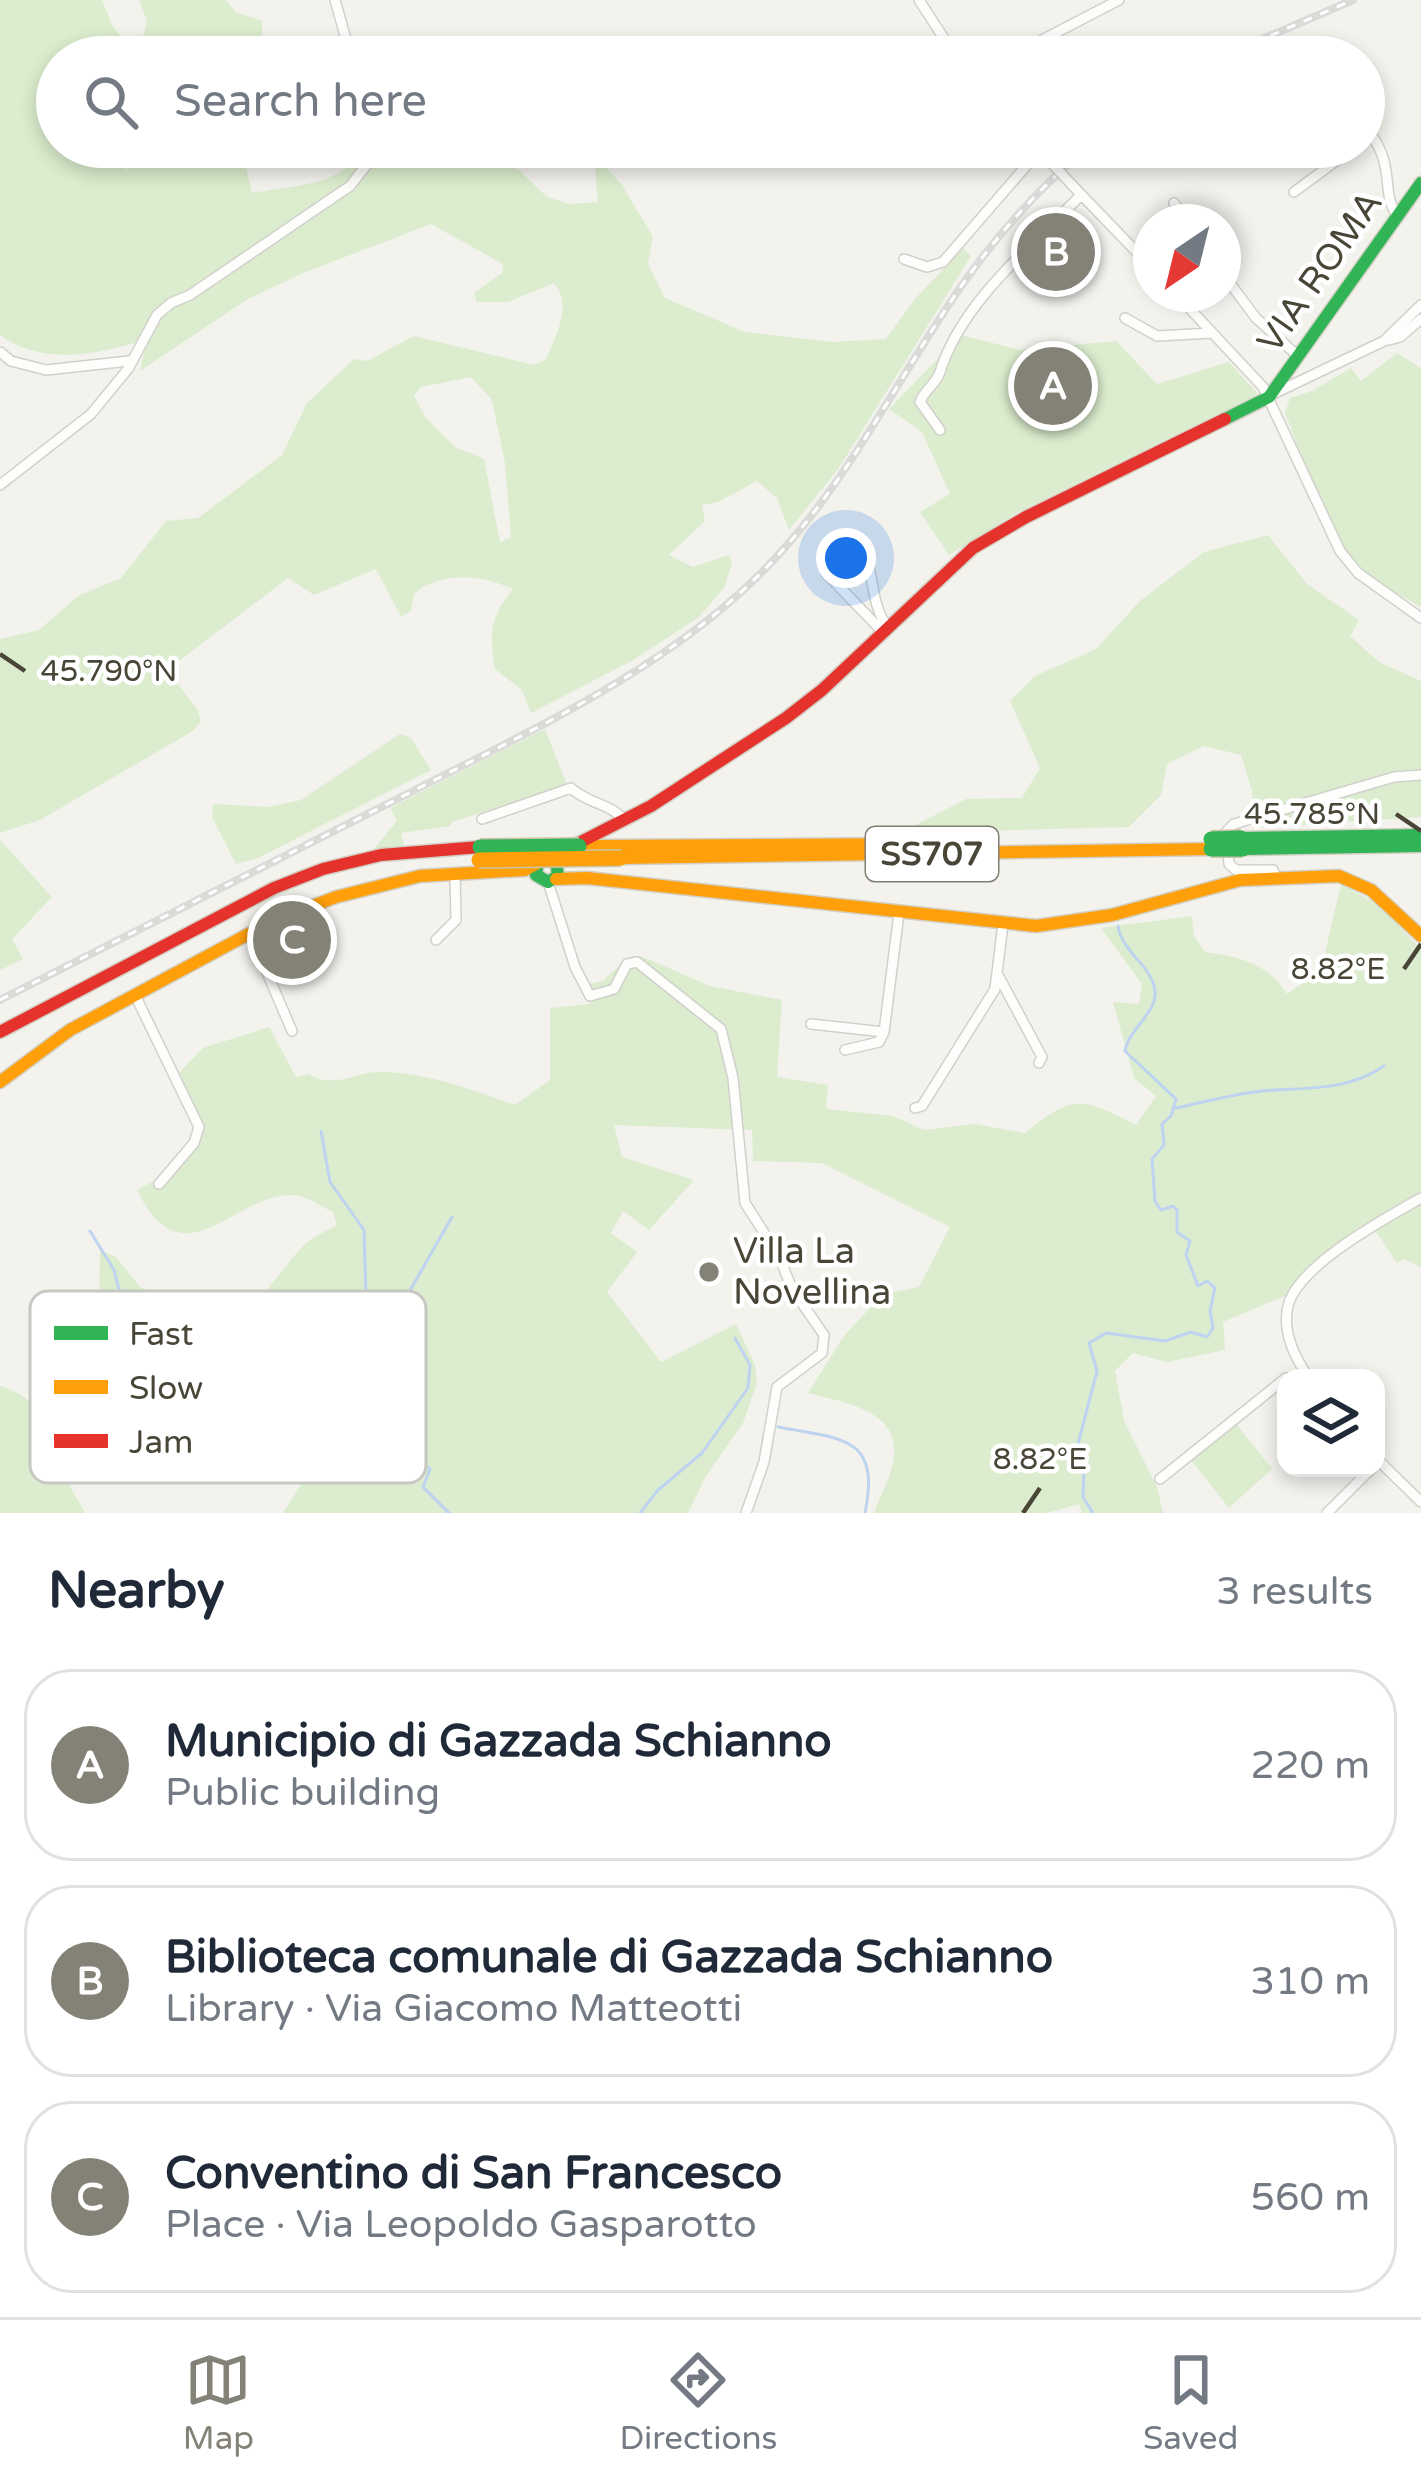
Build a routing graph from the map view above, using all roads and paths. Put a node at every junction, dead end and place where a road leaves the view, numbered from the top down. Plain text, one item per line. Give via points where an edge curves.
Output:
1 (335, 0) edge
2 (919, 0) edge
3 (1119, 0) edge
4 (345, 36) edge
5 (942, 36) edge
6 (1051, 36) edge
7 (1385, 157) edge
8 (364, 168) edge
9 (1025, 168) edge
10 (1057, 168) edge
11 (1327, 168) edge
12 (1421, 183) edge
13 (1077, 190) junction
14 (1294, 192) dead end
15 (1396, 215) junction
16 (1133, 248) edge
17 (904, 259) dead end
18 (1241, 298) edge
19 (1421, 305) edge
20 (1193, 312) edge
21 (1125, 318) dead end
22 (1421, 319) edge
23 (1212, 333) junction
24 (1384, 341) junction
25 (0, 352) edge
26 (1299, 357) junction
27 (129, 362) junction
28 (1269, 397) junction
29 (940, 430) dead end
30 (0, 485) edge
31 (860, 545) dead end
32 (826, 573) dead end
33 (1421, 618) edge
34 (884, 629) junction
35 (1421, 775) edge
36 (482, 818) dead end
37 (624, 820) junction
38 (1421, 835) edge
39 (1242, 843) junction
40 (579, 844) junction
41 (1421, 846) edge
42 (653, 852) junction
43 (480, 853) junction
44 (621, 858) junction
45 (545, 869) junction
46 (455, 874) junction
47 (1275, 876) junction
48 (898, 913) junction
49 (1003, 924) junction
50 (250, 933) junction
51 (1421, 936) edge
52 (436, 940) dead end
53 (998, 975) junction
54 (135, 995) junction
55 (811, 1024) dead end
56 (292, 1031) dead end
57 (884, 1032) junction
58 (3, 1039) edge
59 (845, 1050) dead end
60 (1039, 1063) dead end
61 (0, 1082) edge
62 (915, 1108) dead end
63 (159, 1184) dead end
64 (1421, 1198) edge
65 (1301, 1366) junction
66 (1297, 1369) edge
67 (1303, 1369) edge
68 (1277, 1385) edge
69 (1385, 1471) edge
70 (1362, 1477) edge
71 (1160, 1479) dead end
72 (1421, 1502) edge
73 (746, 1513) edge
74 (1327, 1513) edge

1 - 4 street
2 - 5 street
3 - 6 street
7 - 15 street
8 - 27 street via 350,186 157,315
9 - 17 street via 944,262 926,267
10 - 13 street, bridge
11 - 14 street
12 - 15 main road, VIA ROMA
13 - 16 street
13 - 29 street via 947,349 940,377 920,402
15 - 26 main road, VIA ROMA
18 - 26 street
19 - 24 street
20 - 23 street
21 - 23 street via 1157,336
22 - 24 street
23 - 28 street
24 - 28 street
25 - 27 street via 46,370
26 - 28 main road, VIA ROMA
27 - 30 street via 92,413
28 - 33 street via 1340,551
28 - 34 main road via 1026,517 948,568
31 - 34 street
32 - 34 street
34 - 37 main road via 786,718
35 - 47 street via 1234,824 1228,864
36 - 37 street via 571,788
37 - 40 main road
38 - 39 main road, SS707
39 - 41 main road, SS707
39 - 42 main road, SS707, bridge
40 - 42 main road, SS707
40 - 43 main road, SS707, bridge
40 - 44 main road, SS707, bridge
40 - 45 main road
42 - 44 main road, SS707
43 - 44 main road, SS707, bridge
43 - 58 main road, SS707 via 394,853 323,869 41,1010
45 - 46 main road
45 - 48 main road
45 - 73 street via 590,996 614,989 627,964 638,962 721,1029 734,1078 745,1203 824,1335 821,1353 778,1388
46 - 50 main road via 336,897
46 - 52 street via 456,920
47 - 49 main road via 1073,922
47 - 51 main road via 1357,881
48 - 49 main road
48 - 57 street
49 - 53 street
50 - 54 main road
50 - 56 street
53 - 60 street
53 - 62 street
54 - 61 main road
54 - 63 street via 200,1127
55 - 57 street
57 - 59 street via 879,1042
64 - 65 street via 1342,1246 1292,1295 1288,1332
65 - 66 street
65 - 67 street
68 - 71 street
69 - 72 street
70 - 74 street

